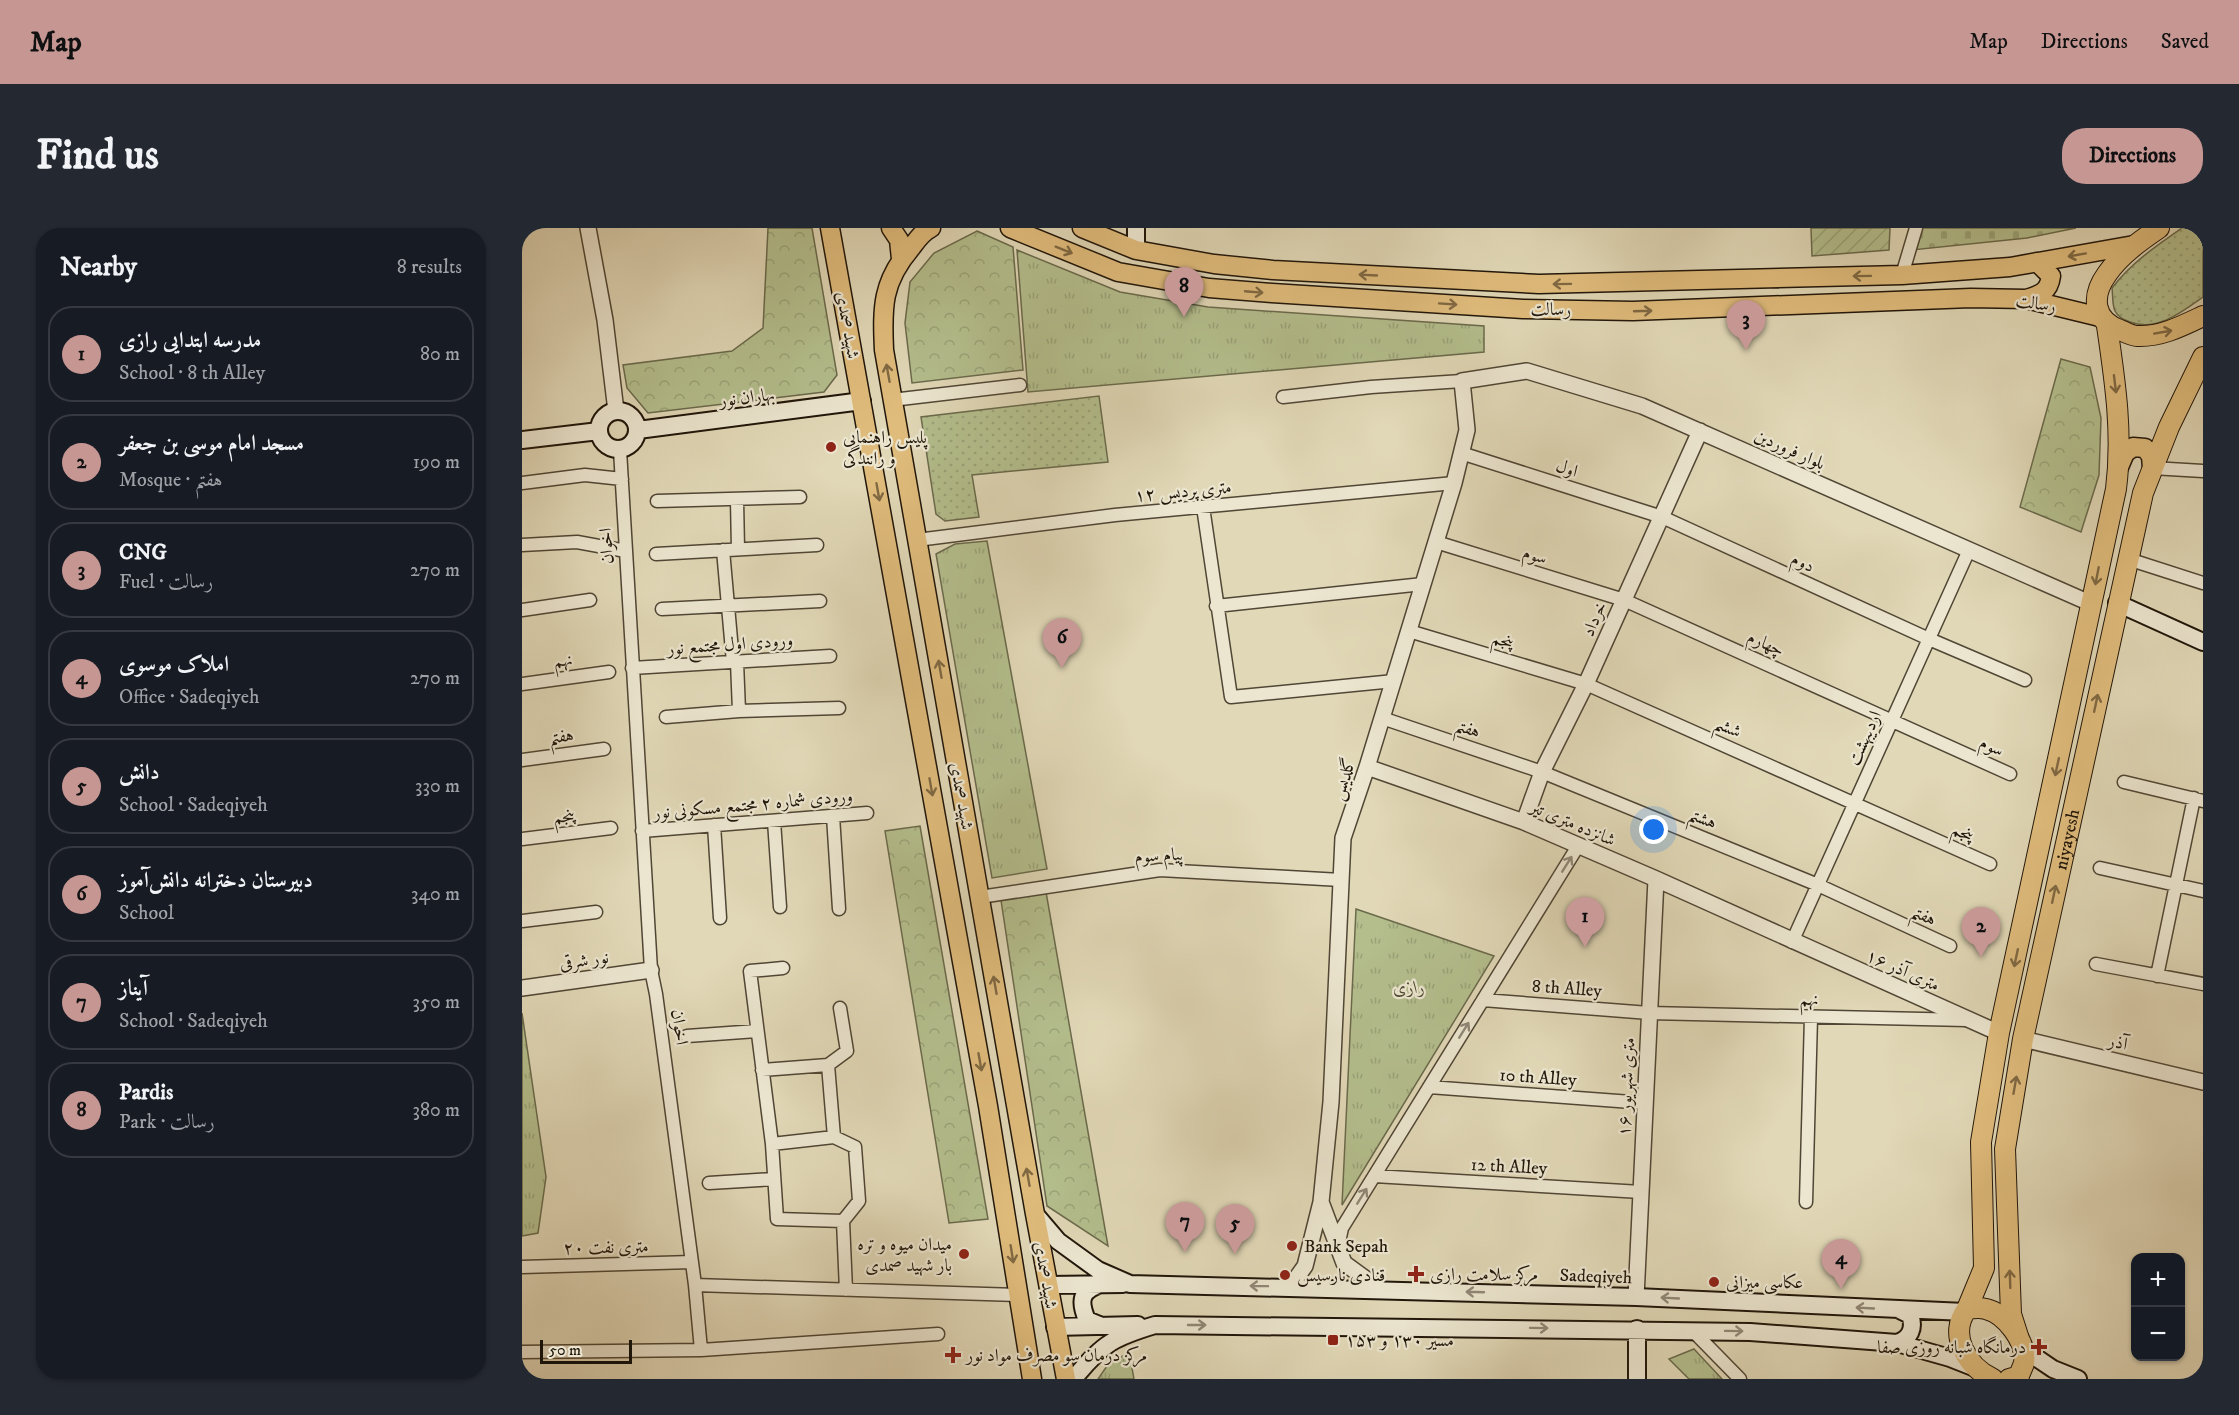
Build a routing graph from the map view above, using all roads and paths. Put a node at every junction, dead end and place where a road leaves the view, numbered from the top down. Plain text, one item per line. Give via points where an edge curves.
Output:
1 (588, 228) edge
2 (830, 228) edge
3 (845, 228) edge
4 (891, 228) edge
5 (931, 228) edge
6 (1010, 228) edge
7 (1082, 228) edge
8 (1136, 228) edge
9 (1916, 228) edge
10 (2159, 228) edge
11 (2134, 245) junction
12 (834, 246) junction
13 (1136, 249) junction
14 (902, 259) junction
15 (2037, 262) junction
16 (1902, 275) junction
17 (2026, 299) junction
18 (2203, 316) edge
19 (2104, 321) junction
20 (2203, 357) edge
21 (1462, 381) junction
22 (1020, 385) dead end
23 (1283, 396) dead end
24 (892, 400) junction
25 (862, 401) junction
26 (616, 411) junction
27 (638, 430) junction
28 (599, 431) junction
29 (1700, 431) junction
30 (522, 440) edge
31 (620, 450) junction
32 (1461, 453) junction
33 (2119, 467) junction
34 (2152, 468) junction
35 (2203, 471) edge
36 (621, 478) junction
37 (522, 483) edge
38 (1454, 483) junction
39 (800, 497) dead end
40 (737, 500) junction
41 (657, 501) dead end
42 (1203, 507) junction
43 (1662, 517) junction
44 (917, 540) junction
45 (1436, 542) junction
46 (522, 545) edge
47 (817, 545) dead end
48 (738, 549) junction
49 (723, 550) junction
50 (1969, 550) junction
51 (626, 551) junction
52 (656, 554) dead end
53 (2128, 559) junction
54 (2203, 584) edge
55 (1423, 585) junction
56 (590, 600) dead end
57 (1624, 600) junction
58 (820, 601) dead end
59 (2117, 603) junction
60 (2092, 604) junction
61 (728, 605) junction
62 (1216, 606) junction
63 (662, 609) dead end
64 (522, 610) edge
65 (1409, 631) junction
66 (1929, 639) junction
67 (2203, 642) edge
68 (830, 656) dead end
69 (735, 662) junction
70 (632, 668) junction
71 (609, 672) dead end
72 (1394, 681) junction
73 (2025, 681) dead end
74 (522, 684) edge
75 (1586, 684) junction
76 (946, 704) junction
77 (838, 708) dead end
78 (917, 710) junction
79 (739, 711) junction
80 (666, 717) dead end
81 (1382, 718) junction
82 (1893, 720) junction
83 (604, 749) dead end
84 (954, 752) junction
85 (522, 760) edge
86 (926, 760) junction
87 (1367, 767) junction
88 (1542, 772) junction
89 (2010, 774) dead end
90 (2124, 782) dead end
91 (2198, 800) edge
92 (1854, 804) junction
93 (867, 813) dead end
94 (834, 816) junction
95 (774, 821) junction
96 (1524, 822) junction
97 (714, 825) junction
98 (610, 828) dead end
99 (642, 831) junction
100 (522, 839) edge
101 (1578, 846) junction
102 (1990, 864) dead end
103 (2100, 868) dead end
104 (1656, 879) junction
105 (1341, 880) junction
106 (1818, 885) junction
107 (2176, 885) junction
108 (2203, 891) edge
109 (980, 897) junction
110 (780, 907) dead end
111 (838, 909) dead end
112 (596, 912) dead end
113 (720, 918) dead end
114 (522, 921) edge
115 (1792, 942) junction
116 (1950, 946) dead end
117 (2096, 964) dead end
118 (783, 968) dead end
119 (651, 970) junction
120 (2157, 976) junction
121 (2203, 984) edge
122 (522, 988) edge
123 (1483, 1000) junction
124 (840, 1008) dead end
125 (1649, 1013) junction
126 (1811, 1017) junction
127 (1969, 1020) junction
128 (757, 1031) junction
129 (1999, 1033) junction
130 (687, 1036) dead end
131 (2023, 1039) junction
132 (828, 1065) junction
133 (762, 1070) junction
134 (2203, 1082) edge
135 (1429, 1087) junction
136 (1645, 1103) junction
137 (834, 1137) junction
138 (772, 1143) junction
139 (1374, 1176) junction
140 (774, 1179) junction
141 (709, 1183) dead end
142 (1641, 1192) junction
143 (1321, 1202) junction
144 (1806, 1202) dead end
145 (1035, 1214) junction
146 (843, 1221) junction
147 (1338, 1248) junction
148 (692, 1262) junction
149 (522, 1267) edge
150 (1102, 1283) junction
151 (1130, 1284) junction
152 (695, 1285) junction
153 (1048, 1285) junction
154 (1290, 1287) junction
155 (846, 1290) junction
156 (1381, 1290) junction
157 (1019, 1295) junction
158 (1636, 1297) junction
159 (1898, 1309) junction
160 (1966, 1310) junction
161 (1099, 1325) junction
162 (1155, 1325) junction
163 (1055, 1327) junction
164 (1637, 1329) junction
165 (1693, 1330) junction
166 (938, 1334) dead end
167 (2020, 1342) junction
168 (1897, 1344) junction
169 (701, 1350) junction
170 (522, 1352) edge
171 (1983, 1375) edge
172 (2018, 1378) edge
173 (1032, 1379) edge
174 (1066, 1379) edge
175 (1076, 1379) edge
176 (1638, 1379) edge
177 (1740, 1379) edge
178 (2078, 1379) edge

1 - 26 street
2 - 12 main road, شهید صمدی
3 - 12 main road
4 - 14 main road via 899,240
5 - 14 main road, شهید صمدی via 925,230
6 -> 17 main road, رسالت via 1118,272 1209,288 1272,293 1523,309 1634,311
7 - 13 main road, رسالت
8 - 13 main road
9 - 16 street
10 - 11 highway, niyayesh
11 -> 15 main road, رسالت
11 - 19 highway, niyayesh via 2106,275 2097,300
12 - 25 main road, شهید صمدی
16 -> 13 main road, رسالت via 1539,284 1273,270 1214,264
24 -> 14 main road, شهید صمدی via 882,310 889,281
15 - 16 main road, رسالت
15 - 17 main road via 2051,276 2050,285 2042,294
17 - 19 main road, رسالت
19 -> 18 highway via 2136,336 2171,332
19 -> 33 highway, niyayesh via 2120,422
20 - 34 highway, niyayesh
21 - 23 street
21 - 29 street, بلوار فروردین via 1527,370 1642,406
21 - 32 street, گلدیس via 1467,430
22 - 24 street
24 - 44 main road, شهید صمدی
25 - 27 main road, بهاران نور
25 -> 78 main road, شهید صمدی
26 - 27 main road via 628,414
26 - 28 main road via 605,416
27 - 31 main road via 631,445
28 - 30 main road
28 - 31 main road via 608,447
29 - 43 street, خرداد
29 - 50 street, بلوار فروردین
31 - 36 street, اخوان
32 - 38 street, گلدیس
32 - 43 street, اول
33 - 34 main road via 2125,453 2133,447 2145,448 2151,456
33 -> 60 highway, niyayesh
34 - 35 street
34 - 53 highway, niyayesh
36 - 37 street via 585,475
36 - 51 street, اخوان
38 - 42 street, ۱۲ متری پردیس
38 - 45 street, گلدیس
39 - 40 street
40 - 41 street
40 - 48 street
42 - 44 street, ۱۲ متری پردیس
42 - 62 street
43 - 57 street, خرداد
43 - 66 street, دوم
76 -> 44 main road, شهید صمدی
45 - 55 street, گلدیس
45 - 57 street, سوم
46 - 51 street via 577,542
47 - 48 street
48 - 49 street
49 - 52 street
49 - 61 street
50 - 60 street, بلوار فروردین
50 - 66 street, اردیبهشت
51 - 70 street, اخوان
53 - 54 street
53 - 59 highway, niyayesh
55 - 62 street
55 - 65 street, گلدیس
56 - 64 street
57 - 75 street, خرداد
57 - 82 street, چهارم
58 - 61 street
59 - 67 main road
131 -> 59 highway, niyayesh
60 -> 129 highway, niyayesh
61 - 63 street
61 - 69 street
62 - 72 street via 1231,698
65 - 72 street, گلدیس
65 - 75 street, پنجم
66 - 73 street
66 - 82 street, اردیبهشت
68 - 69 street, ورودی اول مجتمع نور
69 - 70 street, ورودی اول مجتمع نور
69 - 79 street
70 - 99 street, اخوان
71 - 74 street, نهم
72 - 81 street, گلدیس
75 - 88 street, خرداد
75 - 92 street, ششم
76 - 78 main road via 937,719 922,716
76 - 84 main road, شهید صمدی
77 - 79 street
78 - 86 main road, شهید صمدی
79 - 80 street
81 - 87 street, گلدیس
81 - 88 street, هفتم
82 - 89 street, سوم
82 - 92 street, اردیبهشت
83 - 85 street, هفتم
84 - 86 main road via 944,742 933,743
84 - 109 main road, شهید صمدی
86 -> 157 main road, شهید صمدی
87 - 96 street, شانزده متری تیر
87 - 105 street, گلدیس via 1343,838
88 - 96 street, خرداد
88 - 106 street, هشتم
90 - 91 street
91 - 107 street
92 - 102 street, پنجم
92 - 106 street, اردیبهشت
93 - 94 street, ورودی شماره ۲ مجتمع مسکونی نور
94 - 95 street, ورودی شماره ۲ مجتمع مسکونی نور
94 - 111 street
95 - 97 street, ورودی شماره ۲ مجتمع مسکونی نور
95 - 110 street
96 - 101 street, شانزده متری تیر
97 - 99 street, ورودی شماره ۲ مجتمع مسکونی نور
97 - 113 street
98 - 100 street, پنجم
99 - 119 street, اخوان
101 - 104 street, شانزده متری تیر
123 -> 101 street
103 - 107 street
104 - 115 street, شانزده متری تیر
104 - 125 street, ۱۶ متری شهریور
105 - 109 street, پیام سوم via 1160,870
105 - 143 street, گلدیس via 1331,1102
106 - 115 street, اردیبهشت
106 - 116 street, هفتم
107 - 108 street
107 - 120 street
145 -> 109 main road, شهید صمدی
112 - 114 street
115 - 127 street, ۱۶ متری آذر
117 - 120 street
118 - 128 street via 750,971
119 - 122 street, نور شرقی
119 - 148 street, اخوان
120 - 121 street
123 - 125 street, 8 th Alley
135 -> 123 street
124 - 132 street via 847,1051
125 - 126 street, نهم
125 - 136 street, ۱۶ متری شهریور
126 - 127 street, نهم
126 - 144 street
127 - 129 street, ۱۶ متری آذر
128 - 130 street
128 - 133 street
129 - 160 highway, niyayesh via 1982,1142 1984,1268
131 - 134 street, آذر
167 -> 131 highway, niyayesh via 2011,1314 2004,1149
132 - 133 street
132 - 137 street
133 - 138 street
135 - 136 street, 10 th Alley
135 - 139 street
136 - 142 street, ۱۶ متری شهریور
137 - 138 street
137 - 146 street via 855,1147 859,1201
138 - 140 street
139 - 142 street, 12 th Alley
147 -> 139 street via 1342,1228
140 - 141 street
140 - 146 street via 777,1220
142 - 158 street, ۱۶ متری شهریور
143 - 147 street
143 - 154 street, گلدیس via 1305,1266
145 - 151 main road, Sadeqiyeh via 1058,1241 1098,1270
145 - 153 main road, شهید صمدی
146 - 155 street
147 - 156 street via 1344,1263
148 - 149 street, ۲۰ متری نفت
148 - 152 street, اخوان
150 - 151 main road
150 - 153 main road
150 - 161 main road via 1089,1288 1082,1297 1087,1320
154 -> 151 main road, Sadeqiyeh
152 - 155 street
152 - 169 street, اخوان
153 - 163 main road, شهید صمدی
154 - 156 main road, Sadeqiyeh
155 - 157 street
158 -> 156 main road, Sadeqiyeh
157 - 173 main road, شهید صمدی
159 -> 158 main road, Sadeqiyeh
159 - 160 main road, Sadeqiyeh
159 - 168 main road via 1910,1315 1913,1322 1905,1341
160 - 167 highway via 1985,1308 1999,1314
160 - 171 highway, niyayesh via 1960,1319 1958,1336 1965,1354
161 - 162 main road
161 - 163 main road
162 -> 164 main road
162 - 175 main road via 1121,1335 1095,1353
163 - 174 main road, شهید صمدی
164 - 165 main road
164 - 176 main road
165 -> 168 main road
165 - 177 street
166 - 169 street
167 - 172 highway via 2024,1363
167 - 178 main road via 2053,1369
168 - 171 main road via 1950,1358
169 - 170 street

